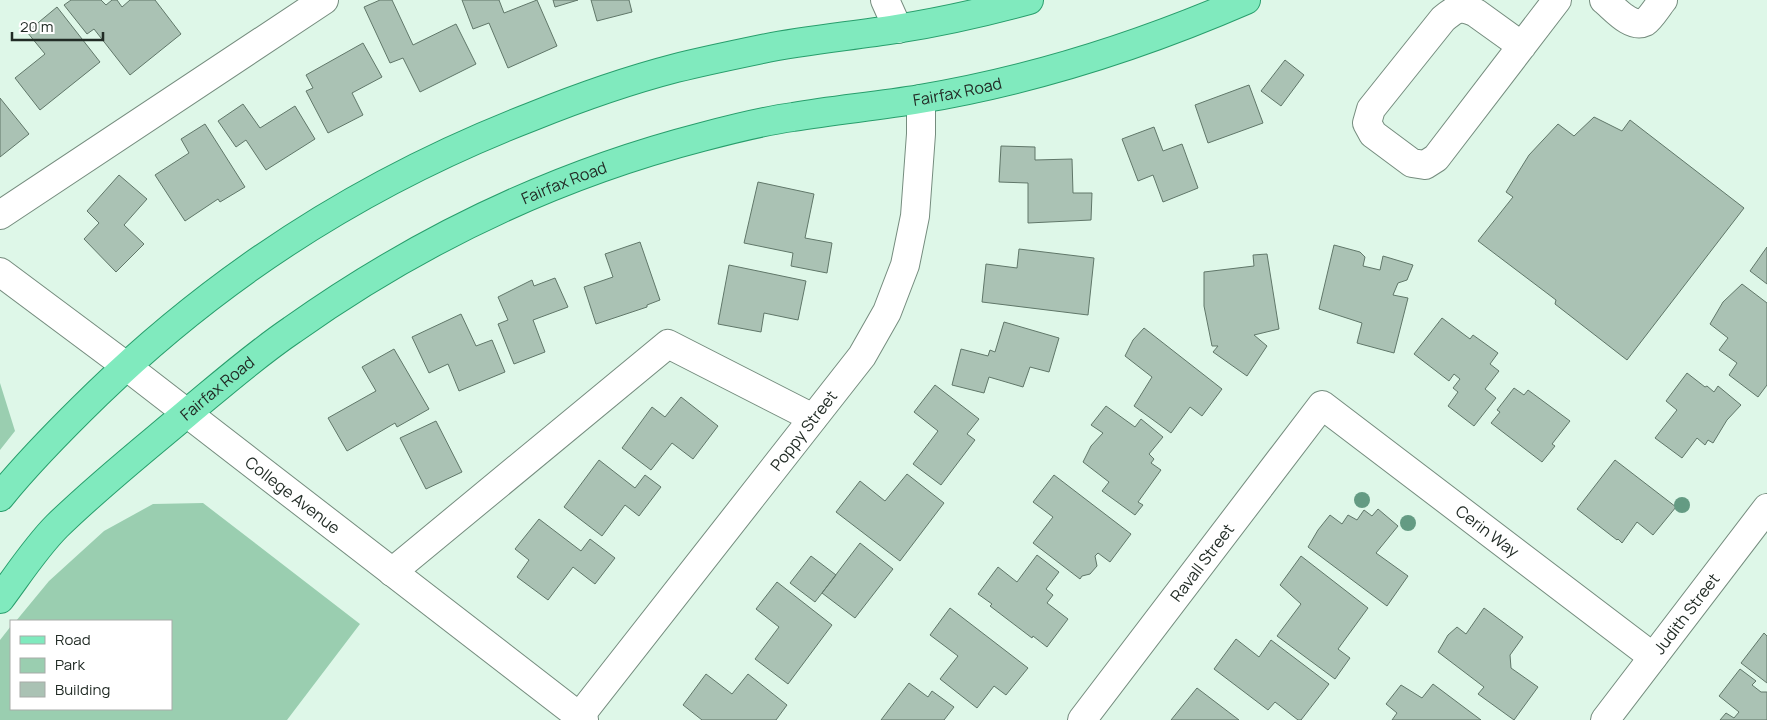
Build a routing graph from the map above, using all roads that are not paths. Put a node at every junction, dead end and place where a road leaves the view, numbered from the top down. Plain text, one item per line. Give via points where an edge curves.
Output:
1 (324, 0) edge
2 (885, 0) edge
3 (1029, 0) edge
4 (1246, 0) edge
5 (1557, 0) edge
6 (1604, 0) edge
7 (1662, 0) edge
8 (898, 28) junction
9 (1522, 46) junction
10 (922, 99) junction
11 (0, 215) edge
12 (0, 272) edge
13 (126, 366) junction
14 (1322, 405) joint
15 (186, 414) junction
16 (813, 418) junction
17 (0, 498) edge
18 (1767, 508) edge
19 (392, 572) junction
20 (0, 599) edge
21 (1653, 657) junction
22 (582, 718) edge
23 (1082, 720) edge
24 (1605, 720) edge

1 - 11 street
2 - 8 street
3 - 8 main road
4 - 10 main road, Fairfax Road via 1183,27 1100,56 1016,79
5 - 9 street
6 - 7 street via 1637,24 1645,22
8 - 13 main road via 763,49 674,69 586,95 480,136 398,176 318,221 242,272
9 - 9 street via 1476,13 1455,9 1371,109 1367,122 1373,134 1412,163 1425,165 1436,158
10 - 15 main road, Fairfax Road via 788,117 703,137 619,161 517,201 439,239 363,282 290,331
10 - 16 street, Poppy Street via 915,216 905,265 887,312 862,356
12 - 13 street, College Avenue
13 - 15 street, College Avenue
13 - 17 main road via 68,422
14 - 21 street, Cerin Way
14 - 23 street, Ravall Street
15 - 19 street, College Avenue
15 - 20 main road, Fairfax Road via 124,464 54,529
16 - 19 street via 668,344
16 - 22 street, Poppy Street
18 - 21 street, Judith Street
19 - 22 street, College Avenue
21 - 24 street, Judith Street

